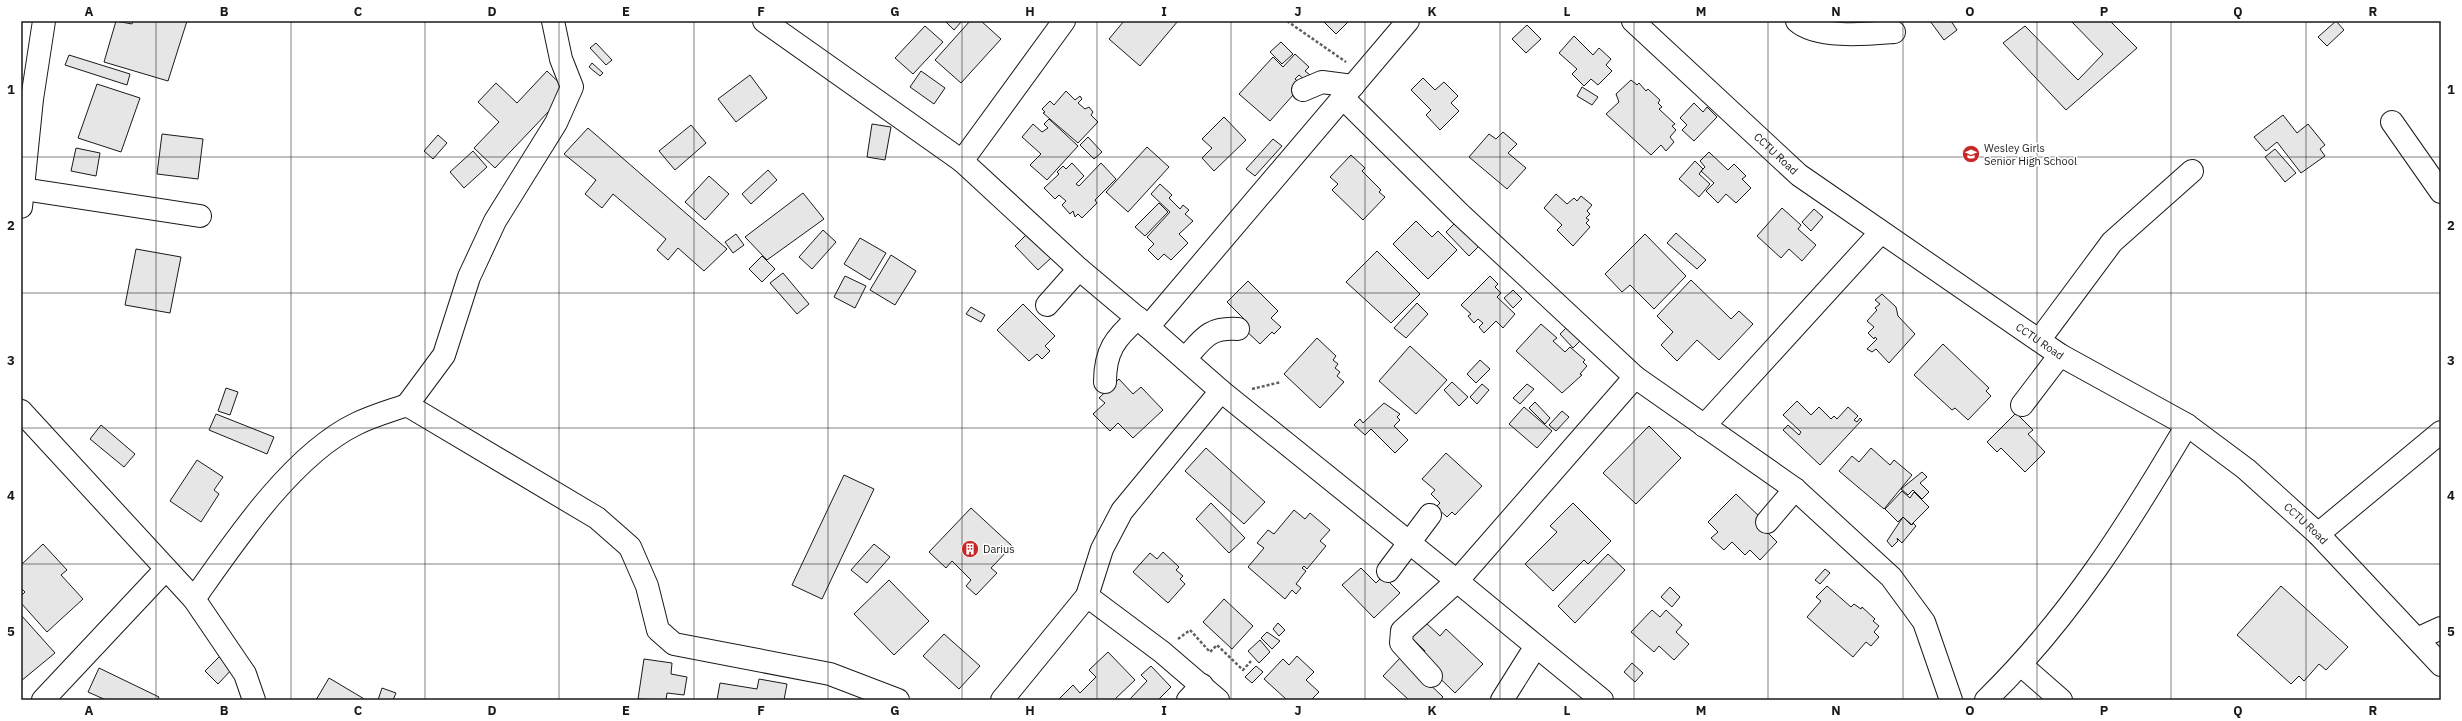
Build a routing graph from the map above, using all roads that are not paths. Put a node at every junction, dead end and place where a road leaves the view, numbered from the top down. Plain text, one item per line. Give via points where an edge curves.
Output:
1 (44, 21) edge
2 (554, 21) edge
3 (764, 21) edge
4 (1064, 21) edge
5 (1408, 21) edge
6 (1633, 21) edge
7 (1797, 21) edge
8 (1894, 32) dead end
9 (1353, 87) junction
10 (1303, 90) dead end
11 (27, 98) edge
12 (2392, 122) dead end
13 (962, 161) junction
14 (2192, 171) dead end
15 (2441, 192) edge
16 (22, 198) edge
17 (200, 216) dead end
18 (1881, 232) junction
19 (1079, 269) junction
20 (1047, 305) dead end
21 (1143, 322) junction
22 (1238, 329) dead end
23 (2040, 338) junction
24 (2060, 355) junction
25 (1185, 359) junction
26 (1635, 377) junction
27 (1106, 382) dead end
28 (1227, 396) junction
29 (407, 404) junction
30 (2022, 405) dead end
31 (21, 411) edge
32 (2187, 425) junction
33 (1704, 426) junction
34 (2441, 432) edge
35 (1795, 489) junction
36 (1430, 515) dead end
37 (1767, 522) dead end
38 (2318, 534) junction
39 (1411, 542) junction
40 (166, 569) junction
41 (1388, 571) dead end
42 (1457, 582) junction
43 (1087, 596) junction
44 (194, 599) junction
45 (2441, 628) edge
46 (2417, 640) junction
47 (1536, 646) junction
48 (2441, 664) edge
49 (2022, 665) junction
50 (1431, 676) dead end
51 (1195, 692) edge
52 (43, 700) edge
53 (254, 700) edge
54 (898, 700) edge
55 (1002, 700) edge
56 (1218, 700) edge
57 (1502, 700) edge
58 (1602, 700) edge
59 (1951, 700) edge
60 (1986, 700) edge
61 (2061, 700) edge

1 - 11 street
2 - 29 street via 561,59 572,87 556,123 495,221 469,277 444,355
3 - 13 street
4 - 13 street
5 - 9 street
6 - 18 street, CCTU Road via 1799,175
7 - 8 street via 1804,27 1852,36
9 - 10 street via 1322,82
9 - 21 street
9 - 26 street via 1460,214
11 - 16 street
12 - 15 street
13 - 19 street
14 - 23 street via 2112,242
16 - 17 street
18 - 23 street, CCTU Road
18 - 33 street
19 - 20 street
19 - 21 street
21 - 25 street
21 - 27 street via 1123,331 1111,348 1105,363
22 - 25 street via 1210,331
23 - 24 street, CCTU Road
24 - 30 street
24 - 32 street, CCTU Road
25 - 28 street
26 - 33 street
26 - 42 street
28 - 39 street
28 - 43 street via 1122,511 1102,549
29 - 44 street via 355,424 307,458 242,531
29 - 54 street via 598,518 630,547 646,586 658,630 674,644 830,674
31 - 40 street
32 - 38 street, CCTU Road via 2246,469
32 - 49 street via 2120,536 2089,581
33 - 35 street
34 - 38 street
35 - 37 street
35 - 59 street via 1891,577 1924,622
36 - 39 street
38 - 46 street, CCTU Road
39 - 41 street
39 - 42 street
40 - 44 street
40 - 52 street
42 - 47 street
42 - 50 street via 1402,631 1401,643
43 - 51 street via 1162,652
43 - 55 street
44 - 53 street via 245,674
45 - 46 street
46 - 48 street, CCTU Road
47 - 57 street
47 - 58 street
49 - 60 street
49 - 61 street
51 - 56 street

